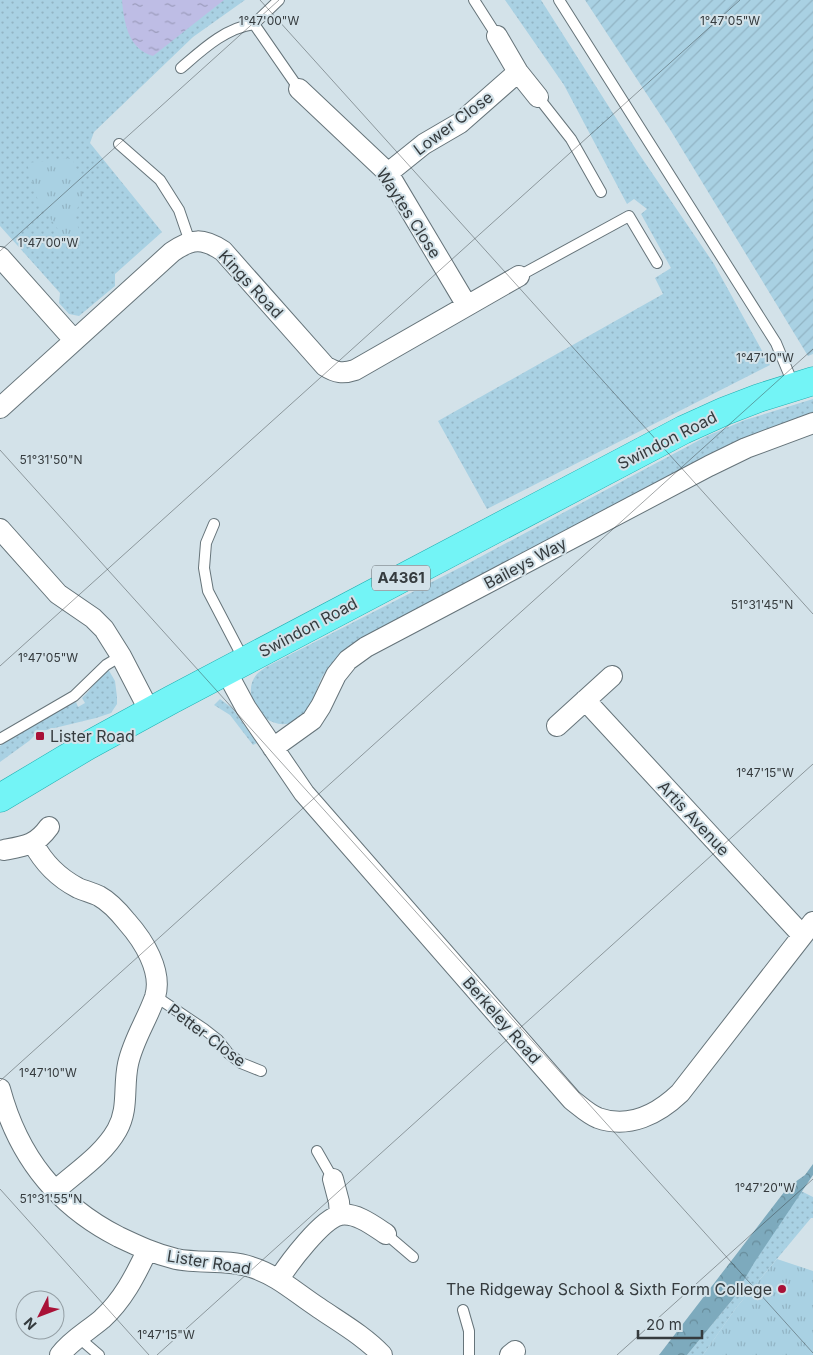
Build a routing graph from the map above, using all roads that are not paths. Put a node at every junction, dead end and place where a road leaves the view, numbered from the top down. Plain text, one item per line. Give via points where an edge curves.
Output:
1 (279, 0) edge
2 (474, 0) edge
3 (560, 0) edge
4 (254, 24) junction
5 (497, 36) joint
6 (181, 68) dead end
7 (518, 72) junction
8 (299, 89) joint
9 (538, 97) joint
10 (119, 144) dead end
11 (388, 173) junction
12 (601, 192) dead end
13 (190, 242) junction
14 (0, 257) edge
15 (657, 263) dead end
16 (518, 276) joint
17 (466, 304) junction
18 (74, 340) junction
19 (804, 384) edge
20 (0, 408) edge
21 (813, 423) edge
22 (214, 524) dead end
23 (1, 532) edge
24 (121, 656) junction
25 (235, 666) junction
26 (612, 676) dead end
27 (585, 700) junction
28 (150, 712) junction
29 (557, 726) dead end
30 (0, 739) edge
31 (273, 748) junction
32 (0, 798) edge
33 (49, 827) dead end
34 (34, 843) junction
35 (2, 850) edge
36 (808, 929) edge
37 (155, 996) junction
38 (261, 1071) dead end
39 (0, 1089) edge
40 (317, 1151) dead end
41 (333, 1179) joint
42 (55, 1191) junction
43 (340, 1215) junction
44 (386, 1234) joint
45 (147, 1251) junction
46 (413, 1257) dead end
47 (279, 1278) junction
48 (463, 1310) dead end
49 (78, 1337) junction
50 (60, 1355) edge
51 (99, 1355) edge
52 (382, 1355) edge
53 (469, 1355) edge

1 - 4 lane
2 - 5 lane
3 - 19 lane
4 - 6 lane via 240,26 207,45
4 - 8 lane
5 - 7 street
7 - 9 street
7 - 11 street, Lower Close via 460,123 424,144
8 - 11 street, Waytes Close
9 - 12 lane via 571,139
10 - 13 lane via 160,180 179,210
11 - 17 street, Waytes Close
13 - 17 street, Kings Road via 210,243 223,251 325,366 334,372 355,370
13 - 18 street via 172,252
14 - 18 street
15 - 16 lane via 630,216
16 - 17 street, Kings Road
18 - 20 street
19 - 25 main road, Swindon Road / A4361 via 725,411 683,430
21 - 31 street, Baileys Way via 709,466 366,648 348,660 336,674 312,720
22 - 25 lane via 206,543 204,568 208,591
23 - 24 street via 58,594 104,628
24 - 28 street
24 - 30 lane via 106,665 74,696
25 - 28 main road, Swindon Road / A4361
25 - 31 street, Berkeley Road via 234,689
26 - 27 street
27 - 29 street
27 - 36 street, Artis Avenue
28 - 32 main road, Swindon Road / A4361
31 - 36 street, Berkeley Road via 304,793 566,1093 598,1118 624,1122 634,1120 652,1114 680,1093
33 - 34 street
34 - 35 street
34 - 37 street, Petter Close via 53,869 111,904 135,932 152,965
37 - 38 lane, Petter Close via 204,1029 241,1063
37 - 42 street, Petter Close via 128,1064 124,1117 118,1129 99,1152
39 - 42 street, Lister Road via 22,1148
40 - 41 lane
41 - 43 street
42 - 45 street, Lister Road via 90,1220
43 - 44 street via 364,1220
43 - 47 street via 310,1238
44 - 46 lane
45 - 47 street, Lister Road via 178,1259 243,1265
45 - 49 street via 119,1302
47 - 52 street, Lister Road via 355,1331
48 - 53 lane via 469,1332
49 - 50 street
49 - 51 lane

